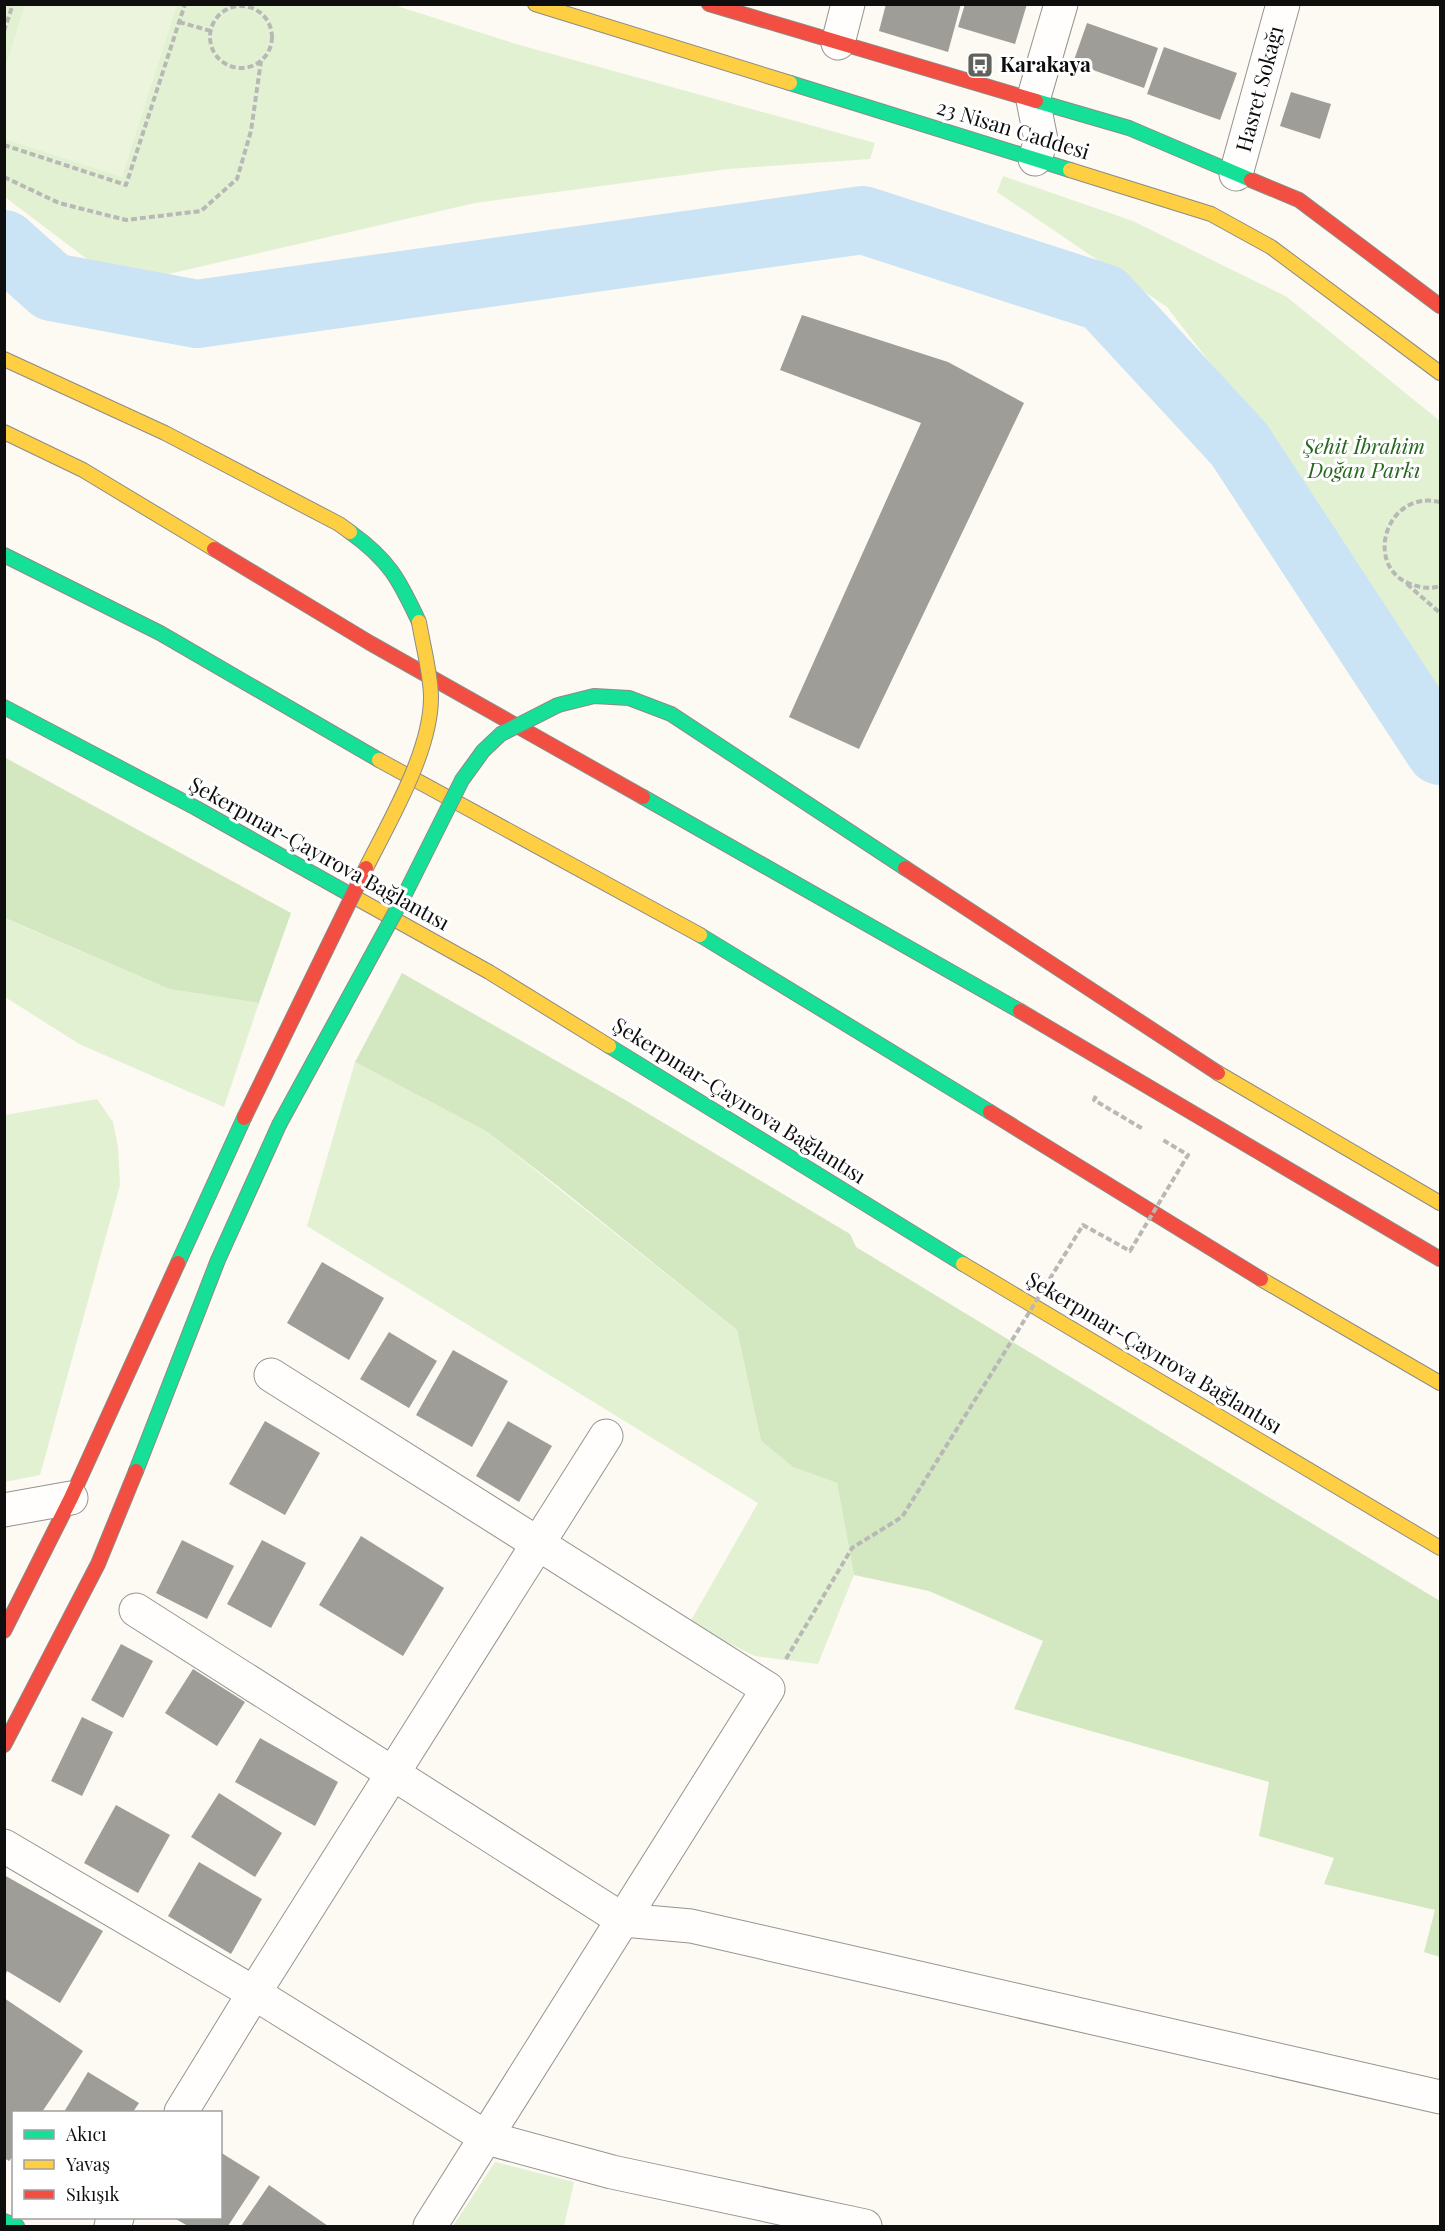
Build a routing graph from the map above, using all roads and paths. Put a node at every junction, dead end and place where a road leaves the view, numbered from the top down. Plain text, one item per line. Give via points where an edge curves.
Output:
1 (13, 4) edge
2 (185, 4) edge
3 (535, 4) edge
4 (709, 4) edge
5 (848, 4) edge
6 (1060, 4) edge
7 (1283, 4) edge
8 (250, 6) edge
9 (179, 22) junction
10 (4, 31) edge
11 (211, 31) junction
12 (838, 42) junction
13 (261, 61) junction
14 (1033, 100) junction
15 (4, 145) edge
16 (1035, 159) junction
17 (1236, 174) junction
18 (4, 177) edge
19 (1440, 306) edge
20 (4, 359) edge
21 (1440, 373) edge
22 (4, 432) edge
23 (1440, 502) edge
24 (4, 555) edge
25 (1397, 575) junction
26 (1440, 586) edge
27 (1440, 614) edge
28 (4, 707) edge
29 (1094, 1101) dead end
30 (1440, 1203) edge
31 (1440, 1258) edge
32 (271, 1375) dead end
33 (1440, 1383) edge
34 (606, 1436) dead end
35 (72, 1498) junction
36 (4, 1510) edge
37 (538, 1544) junction
38 (1440, 1548) edge
39 (136, 1610) dead end
40 (4, 1631) edge
41 (768, 1689) junction
42 (4, 1745) edge
43 (393, 1773) junction
44 (4, 1846) edge
45 (623, 1920) junction
46 (254, 1993) junction
47 (1440, 2097) edge
48 (182, 2111) edge
49 (487, 2138) junction
50 (4, 2221) edge
51 (17, 2226) edge
52 (430, 2226) edge
53 (865, 2226) edge

1 - 10 path
2 - 9 path
3 - 16 main road, 23 Nisan Caddesi
4 - 12 main road, 23 Nisan Caddesi
5 - 12 street
6 - 14 street
7 - 17 street, Hasret Sokağı
8 - 11 path via 221,14
8 - 13 path via 266,19 271,29 270,50
9 - 11 path
9 - 15 path via 126,185
11 - 13 path via 214,51 227,65 247,68
12 - 14 main road, 23 Nisan Caddesi
13 - 18 path via 251,131 237,179 201,211 126,220 59,203
14 - 16 street via 1041,140
14 - 17 main road, 23 Nisan Caddesi via 1129,128
16 - 21 main road, 23 Nisan Caddesi via 1211,214 1271,247
17 - 19 main road, 23 Nisan Caddesi via 1299,200
20 - 35 main road, bridge via 165,433 339,524 375,550 400,581 419,622 431,696 416,766 244,1118
22 - 31 main road via 83,470 370,643 988,992
23 - 25 path via 1415,502 1392,519 1385,533 1384,548
24 - 33 main road via 160,633 360,750 692,930
25 - 26 path via 1422,588
25 - 27 path
28 - 38 main road, Şekerpınar-Çayırova Bağlantısı via 196,808 489,972
29 - 41 path, bridge via 1188,1155 1130,1251 1083,1225 902,1516 852,1548
30 - 42 main road, bridge via 1206,1066 671,714 629,698 594,696 558,705 501,734 462,780 403,898 279,1125 218,1260 98,1564
32 - 37 street
34 - 37 street
35 - 36 street
35 - 40 main road
37 - 41 street
37 - 43 street
39 - 43 street
41 - 45 street
43 - 45 street
43 - 46 street
44 - 46 street
45 - 47 street via 691,1926
45 - 49 street
46 - 48 street
46 - 49 street
49 - 52 street
49 - 53 street via 612,2172
50 - 51 main road

